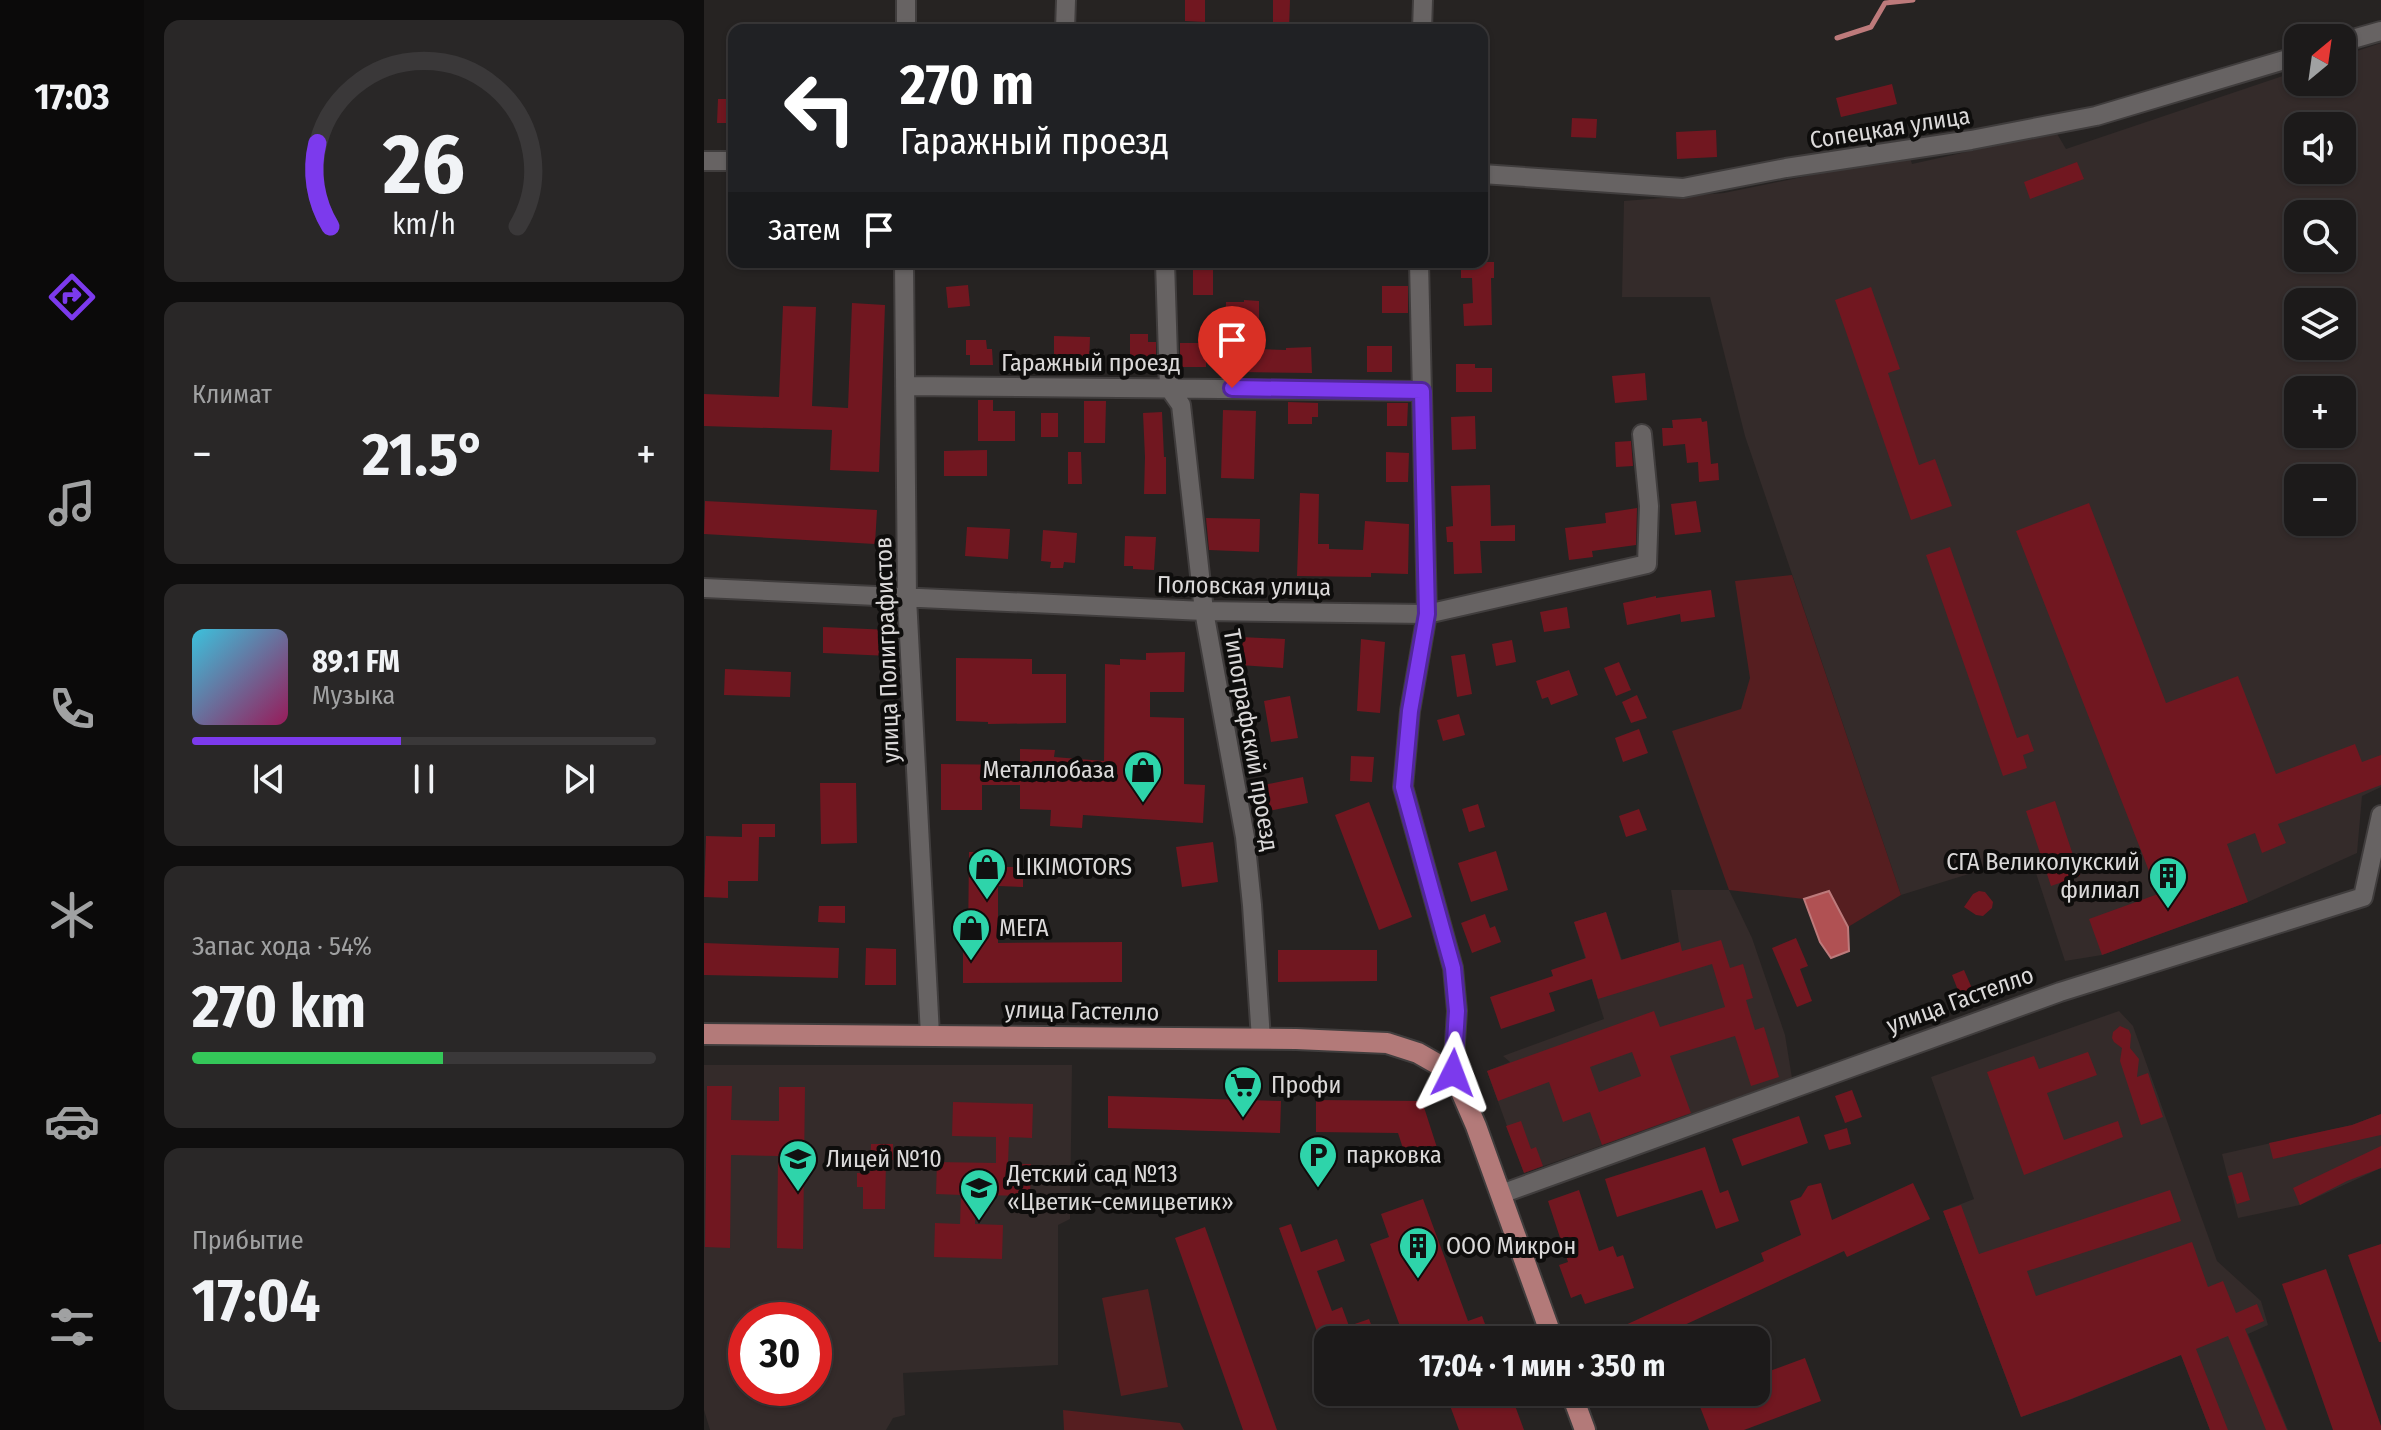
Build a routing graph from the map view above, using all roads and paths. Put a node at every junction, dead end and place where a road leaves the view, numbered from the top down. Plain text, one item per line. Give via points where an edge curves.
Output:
1 (906, 0) edge
2 (1066, 0) edge
3 (1423, 0) edge
4 (906, 24) edge
5 (1065, 24) edge
6 (1422, 24) edge
7 (2381, 31) edge
8 (2356, 38) edge
9 (2284, 60) edge
10 (704, 161) edge
11 (728, 161) edge
12 (1488, 174) edge
13 (904, 268) edge
14 (1165, 268) edge
15 (1419, 268) edge
16 (905, 386) junction
17 (1169, 388) junction
18 (1422, 391) junction
19 (1642, 434) dead end
20 (704, 588) edge
21 (907, 598) junction
22 (1204, 611) junction
23 (1427, 614) junction
24 (2381, 815) edge
25 (704, 1034) edge
26 (930, 1035) junction
27 (1261, 1039) junction
28 (1453, 1073) junction
29 (1501, 1194) junction
30 (1548, 1326) edge
31 (1576, 1406) edge
32 (1585, 1430) edge

1 - 4 street
2 - 5 street
3 - 6 street
7 - 8 street
9 - 12 street, Сопецкая улица via 2096,116 1683,188
10 - 11 street
13 - 16 street, улица Полиграфистов
14 - 17 street, Типографский проезд
15 - 18 street
16 - 17 street, Гаражный проезд
16 - 21 street, улица Полиграфистов
17 - 18 street, Гаражный проезд
17 - 22 street, Типографский проезд via 1181,405
18 - 23 street
19 - 23 street, Половская улица via 1649,506 1647,564
20 - 21 street, Половская улица
21 - 22 street, Половская улица
21 - 26 street, улица Полиграфистов
22 - 23 street, Половская улица
22 - 27 street, Типографский проезд via 1245,837
23 - 28 street via 1403,787 1453,968
24 - 29 street, улица Гастелло via 2363,897 2060,992
25 - 26 main road, улица Гастелло
26 - 27 main road, улица Гастелло
27 - 28 main road, улица Гастелло via 1387,1043
28 - 29 main road
29 - 30 main road
31 - 32 main road

